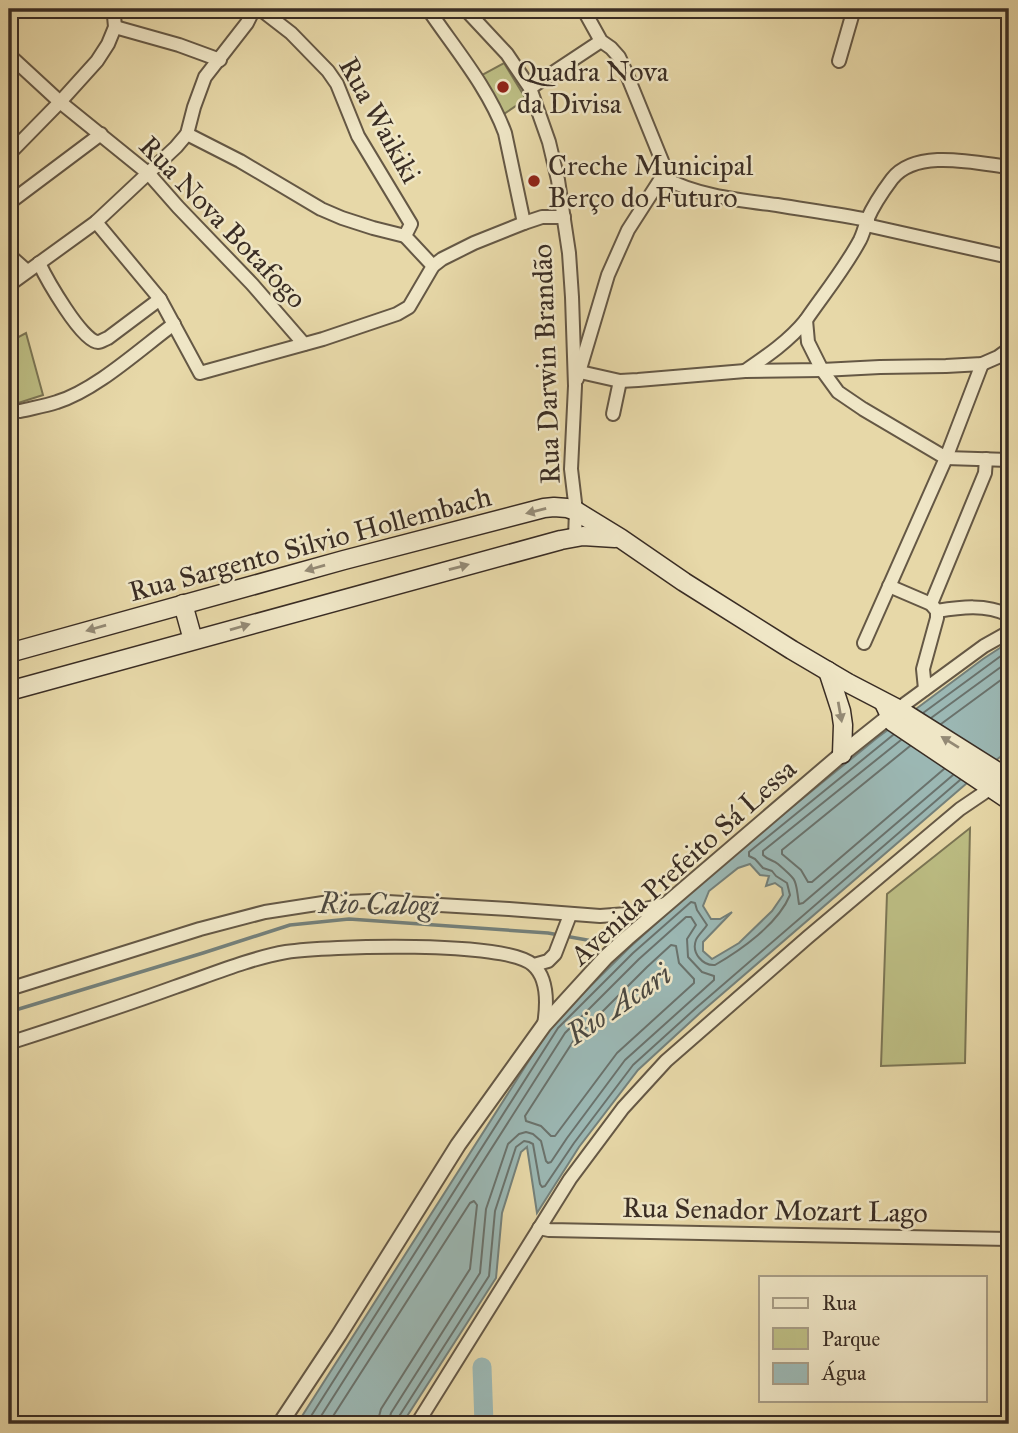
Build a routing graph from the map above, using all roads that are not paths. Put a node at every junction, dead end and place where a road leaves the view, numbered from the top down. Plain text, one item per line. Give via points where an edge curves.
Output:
1 (117, 9) edge
2 (254, 9) edge
3 (260, 9) edge
4 (428, 9) edge
5 (466, 9) edge
6 (585, 9) edge
7 (854, 9) edge
8 (115, 27) junction
9 (601, 41) junction
10 (9, 55) edge
11 (220, 60) junction
12 (839, 61) dead end
13 (530, 88) junction
14 (60, 102) junction
15 (101, 134) junction
16 (187, 134) junction
17 (9, 154) edge
18 (1009, 167) edge
19 (149, 174) junction
20 (663, 177) junction
21 (9, 203) edge
22 (564, 217) junction
23 (96, 222) junction
24 (524, 223) junction
25 (867, 223) junction
26 (405, 236) junction
27 (9, 256) edge
28 (1009, 257) edge
29 (39, 263) junction
30 (433, 266) junction
31 (27, 271) junction
32 (9, 285) edge
33 (160, 299) junction
34 (806, 320) junction
35 (174, 324) junction
36 (304, 344) junction
37 (1009, 349) edge
38 (982, 364) junction
39 (822, 370) junction
40 (745, 371) junction
41 (580, 372) junction
42 (620, 381) junction
43 (575, 386) junction
44 (20, 411) dead end
45 (613, 414) dead end
46 (946, 458) junction
47 (986, 460) junction
48 (1009, 460) edge
49 (576, 511) junction
50 (575, 537) junction
51 (620, 538) junction
52 (889, 586) junction
53 (183, 604) junction
54 (934, 608) junction
55 (1009, 615) edge
56 (1009, 632) edge
57 (194, 640) junction
58 (864, 643) dead end
59 (9, 653) edge
60 (828, 671) junction
61 (925, 689) junction
62 (9, 691) edge
63 (894, 712) junction
64 (842, 754) junction
65 (999, 778) edge
66 (1009, 800) edge
67 (666, 904) junction
68 (570, 915) junction
69 (534, 965) junction
70 (9, 989) edge
71 (544, 1025) junction
72 (9, 1043) edge
73 (539, 1228) junction
74 (1009, 1239) edge
75 (280, 1424) edge
76 (417, 1424) edge

1 - 8 street
2 - 11 street
3 - 26 street, Rua Waikiki via 317,59 337,84 358,136 411,225
4 - 24 street via 500,119
5 - 13 street, Rua Darwin Brandão via 507,54
6 - 9 street
7 - 12 street
8 - 11 street
8 - 14 street via 97,61
9 - 13 street
9 - 20 street via 625,70 662,161
10 - 14 street, Rua Nova Botafogo
11 - 16 street via 202,85
13 - 22 street, Rua Darwin Brandão via 549,142
14 - 15 street, Rua Nova Botafogo
14 - 17 street
15 - 19 street, Rua Nova Botafogo
15 - 21 street
16 - 19 street
16 - 26 street via 321,209
18 - 25 street via 953,160 911,165 893,177
19 - 23 street
19 - 36 street, Rua Nova Botafogo
20 - 25 street via 696,192
20 - 41 street via 628,230 608,275
22 - 24 street
22 - 43 street, Rua Darwin Brandão
23 - 29 street
23 - 33 street
24 - 30 street
25 - 28 street
25 - 34 street
26 - 30 street
27 - 31 street
29 - 31 street
29 - 33 street via 72,319 96,342
30 - 36 street via 403,312
31 - 32 street
33 - 35 street
34 - 39 street via 808,342
34 - 40 street via 775,351
35 - 36 street via 200,373
35 - 44 street via 85,390
37 - 38 street
38 - 39 street
38 - 46 street
39 - 40 street
39 - 46 street via 838,392
40 - 42 street
41 - 42 street
41 - 43 street
42 - 45 street
43 - 49 street, Rua Darwin Brandão via 571,469
46 - 47 street
46 - 52 street
47 - 48 street
47 - 54 street
49 - 50 street, Rua Darwin Brandão
49 - 51 main road, Rua Sargento Silvio Hollembach
49 -> 53 main road, Rua Sargento Silvio Hollembach via 544,508
50 - 51 main road
57 -> 50 main road
51 - 60 main road, Rua Sargento Silvio Hollembach
52 - 54 street
52 - 58 street
53 - 57 main road
53 -> 59 main road, Rua Sargento Silvio Hollembach
54 - 55 street via 982,607
54 - 61 street via 937,618 923,669
56 - 61 street, Avenida Prefeito Sá Lessa
57 - 62 main road
60 - 63 main road, Rua Sargento Silvio Hollembach
60 -> 64 main road via 841,711
61 - 63 street, Avenida Prefeito Sá Lessa
63 - 64 street, Avenida Prefeito Sá Lessa
63 - 65 main road, Rua Sargento Silvio Hollembach
64 - 67 street, Avenida Prefeito Sá Lessa
65 - 66 main road, Rua Sargento Silvio Hollembach
65 - 73 street via 666,1061 623,1108
67 - 68 street via 614,916
67 - 71 street, Avenida Prefeito Sá Lessa via 606,957
68 - 69 street via 552,958
68 - 70 street via 370,901 323,903 200,929
69 - 71 street via 546,992
69 - 72 street via 468,949 389,946 285,952
71 - 75 street, Avenida Prefeito Sá Lessa via 458,1145
73 - 74 street, Rua Senador Mozart Lago
73 - 76 street

